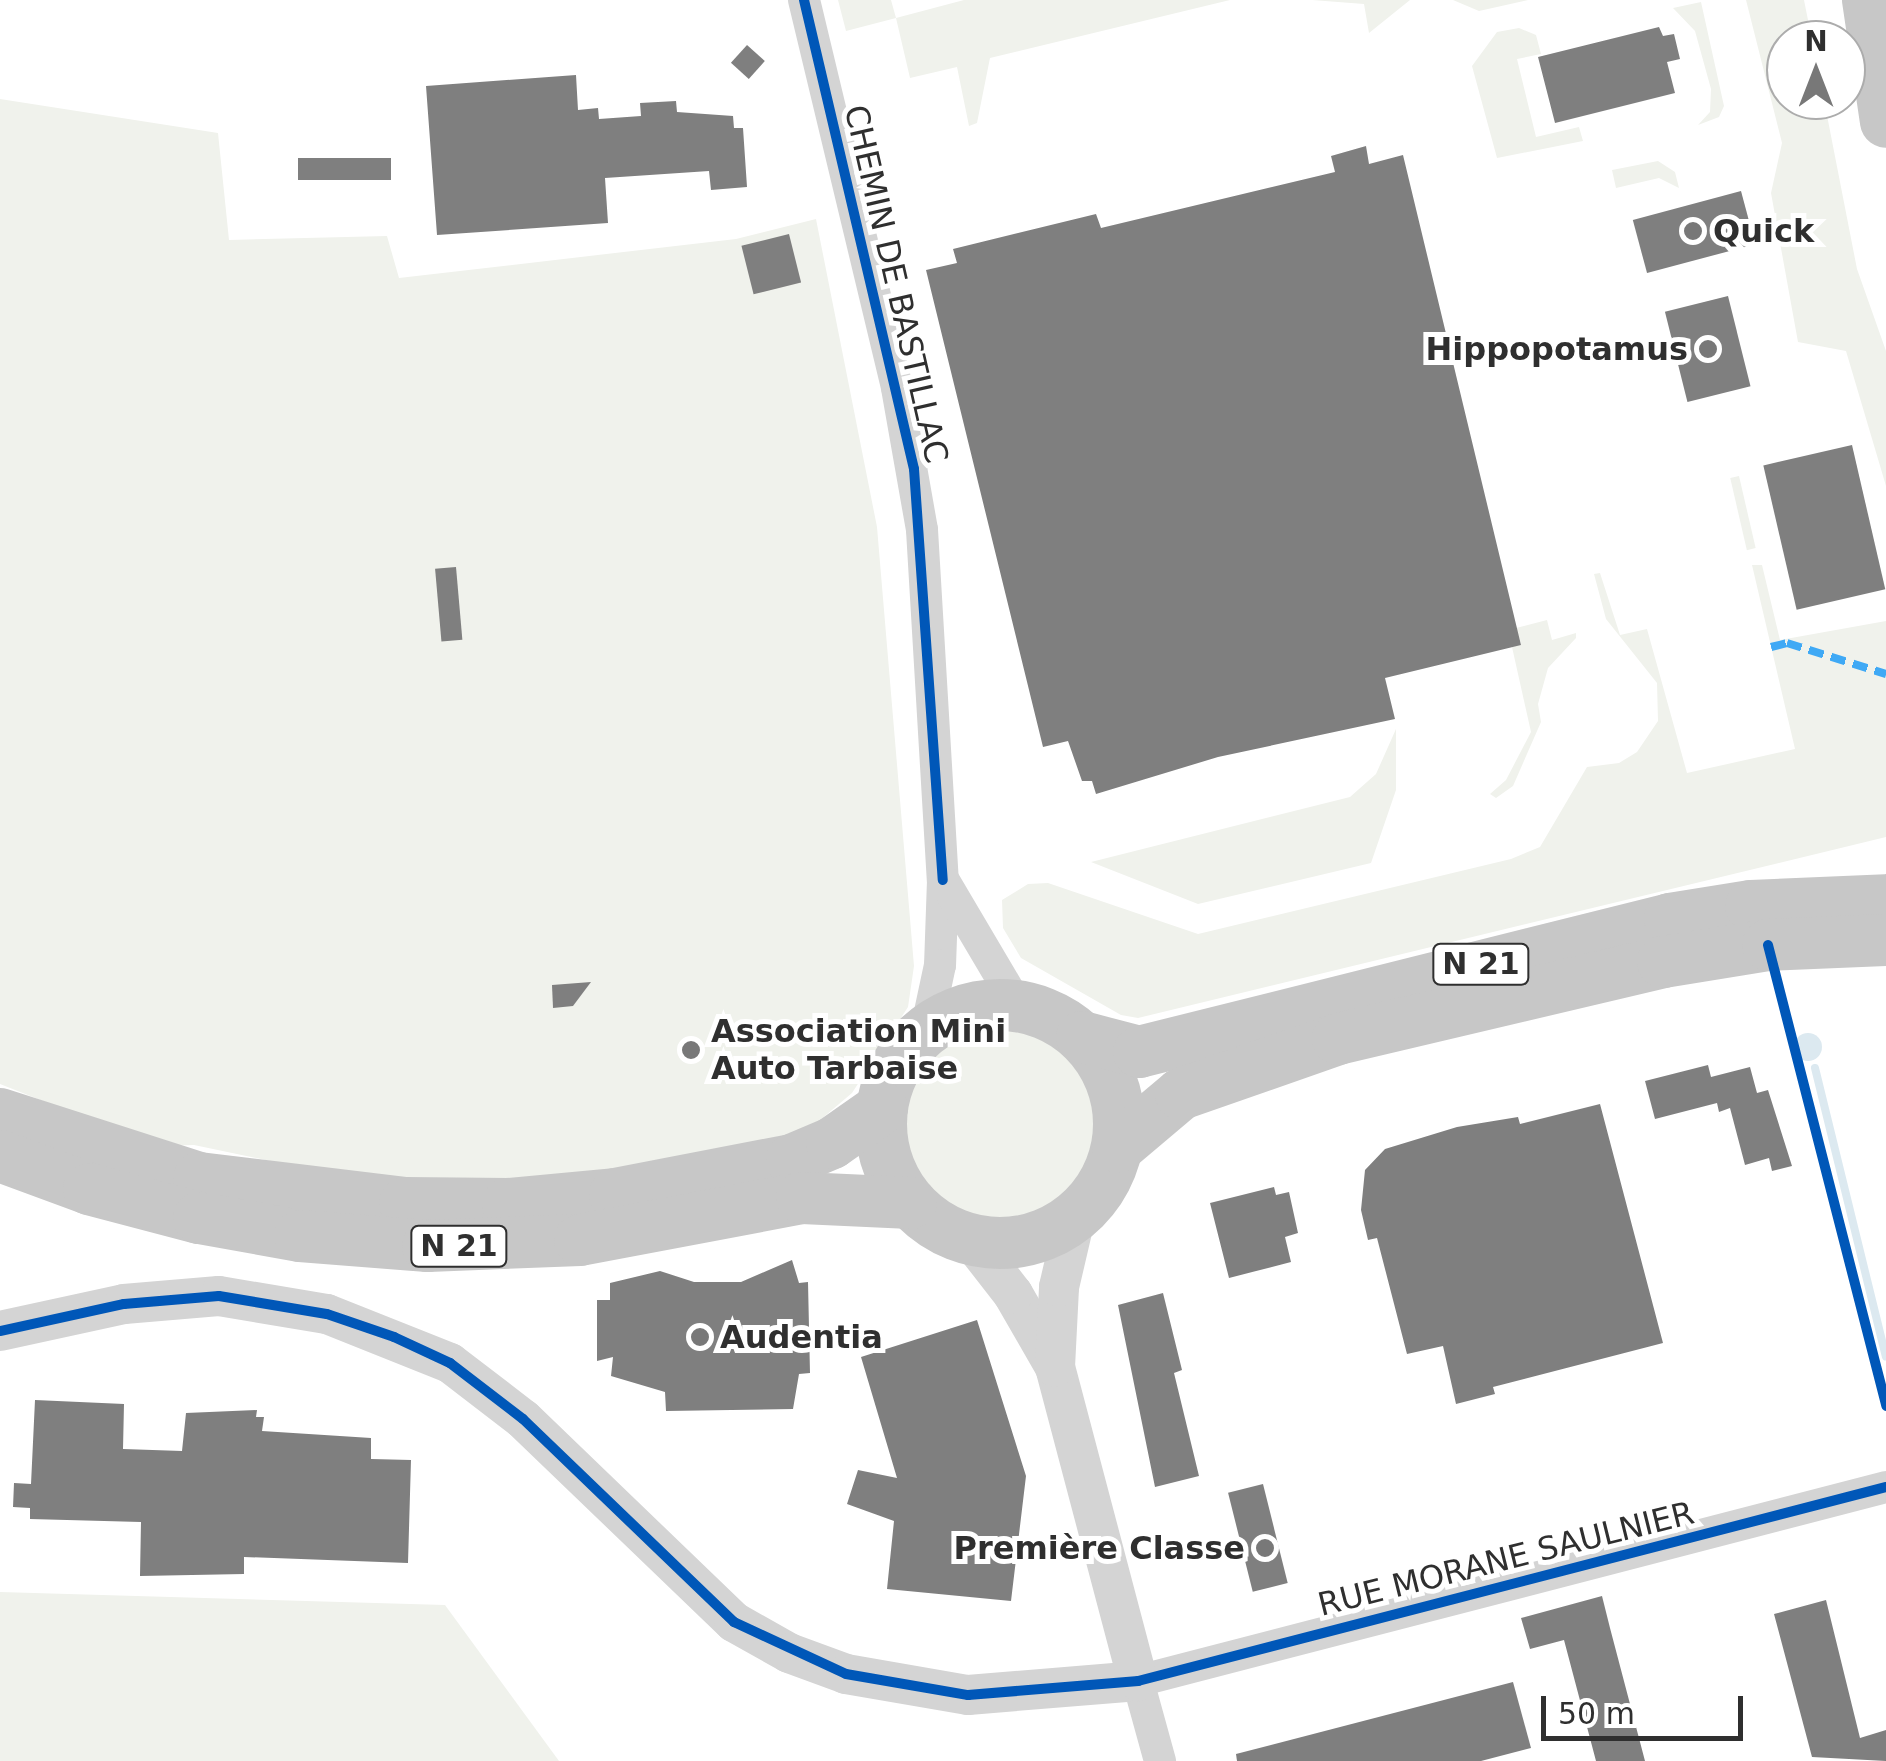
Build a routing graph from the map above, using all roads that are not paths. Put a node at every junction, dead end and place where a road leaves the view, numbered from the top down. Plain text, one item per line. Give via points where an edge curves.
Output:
1 (804, 0) edge
2 (1868, 0) edge
3 (1886, 122) edge
4 (943, 880) junction
5 (1886, 900) edge
6 (1886, 940) edge
7 (1018, 1006) junction
8 (926, 1030) junction
9 (1082, 1037) junction
10 (882, 1108) junction
11 (0, 1114) edge
12 (1118, 1147) junction
13 (0, 1156) edge
14 (911, 1203) junction
15 (1075, 1218) junction
16 (971, 1240) junction
17 (0, 1331) edge
18 (1055, 1367) junction
19 (1886, 1486) edge
20 (1138, 1681) junction
21 (1160, 1761) edge

1 - 4 street, CHEMIN DE BASTILLAC via 914,469
2 - 3 main road
4 - 7 street, CHEMIN DE BASTILLAC
4 - 8 street, CHEMIN DE BASTILLAC via 940,965
5 - 9 main road, N 21 via 1751,906 1670,919 1140,1052
6 - 12 main road, N 21 via 1768,945 1664,962 1338,1039 1181,1094
7 - 8 main road via 986,1006
7 - 9 main road
8 - 10 main road via 897,1066
9 - 12 main road via 1114,1088
10 - 11 main road, N 21 via 832,1143 792,1160 632,1192 508,1204 404,1203 199,1178
10 - 14 main road via 887,1158
12 - 15 main road via 1109,1174
13 - 14 main road, N 21 via 89,1190 199,1218 300,1236 428,1246 580,1240 802,1198
14 - 16 main road via 938,1226
15 - 16 main road via 1043,1236 1008,1244
15 - 18 street via 1060,1286
16 - 18 street via 1014,1294
17 - 20 street via 124,1304 219,1296 326,1314 450,1362 523,1419 734,1622 790,1653 846,1674 968,1694
18 - 20 street
19 - 20 street, RUE MORANE SAULNIER
20 - 21 street

